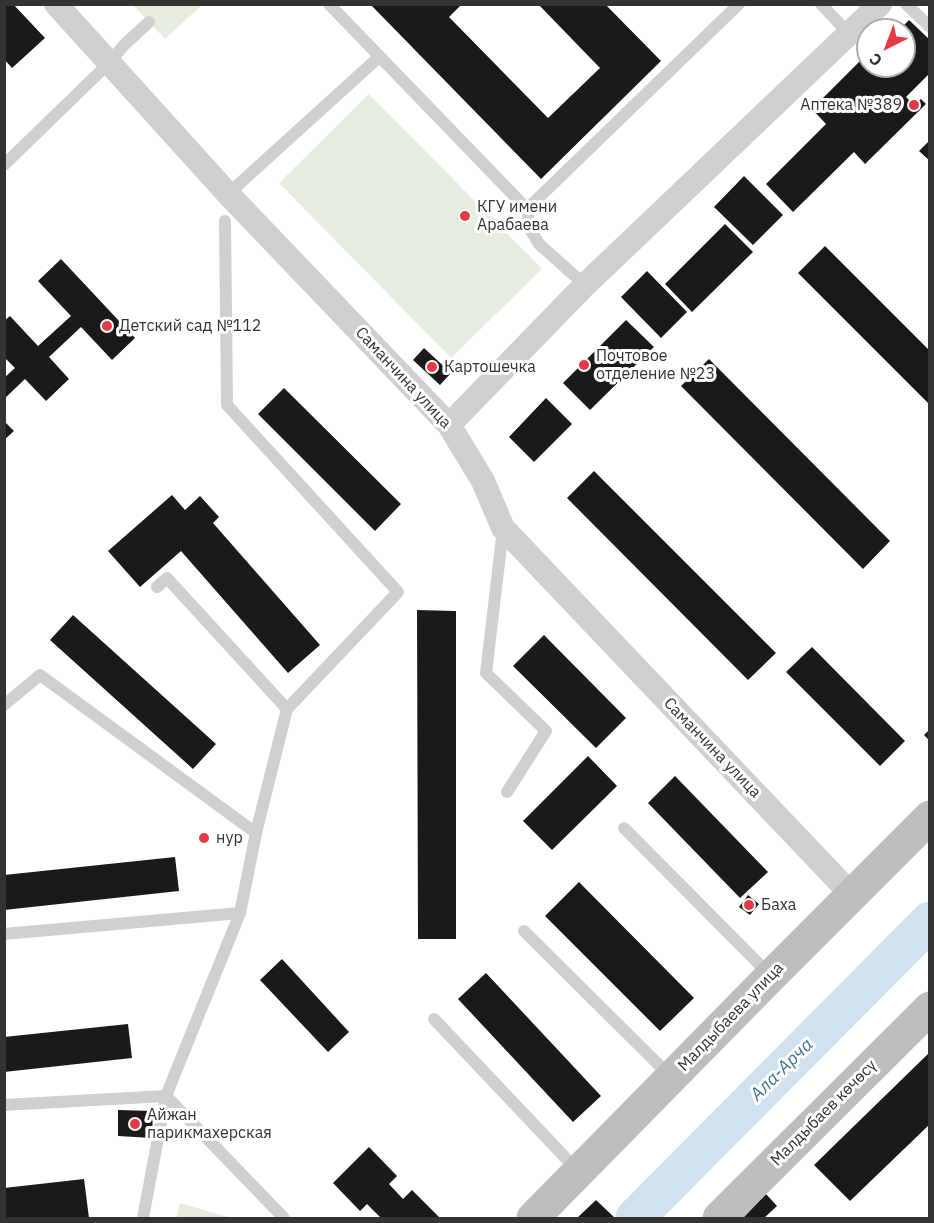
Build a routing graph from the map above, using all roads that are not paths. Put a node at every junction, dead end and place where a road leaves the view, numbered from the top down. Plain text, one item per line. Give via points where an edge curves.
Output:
1 (56, 4) edge
2 (329, 4) edge
3 (739, 4) edge
4 (821, 4) edge
5 (880, 4) edge
6 (906, 4) edge
7 (927, 19) edge
8 (149, 22) dead end
9 (849, 34) junction
10 (379, 57) junction
11 (110, 62) junction
12 (4, 165) edge
13 (228, 194) junction
14 (527, 209) junction
15 (225, 221) dead end
16 (585, 285) junction
17 (449, 425) junction
18 (503, 528) junction
19 (157, 587) dead end
20 (4, 705) edge
21 (287, 709) junction
22 (507, 792) dead end
23 (930, 817) edge
24 (624, 828) dead end
25 (256, 833) junction
26 (852, 895) junction
27 (240, 913) junction
28 (524, 931) dead end
29 (4, 934) edge
30 (771, 976) junction
31 (930, 1008) edge
32 (434, 1019) dead end
33 (672, 1078) junction
34 (166, 1096) junction
35 (4, 1105) edge
36 (579, 1172) junction
37 (143, 1218) edge
38 (284, 1218) edge
39 (533, 1218) edge
40 (719, 1218) edge

1 - 11 street, Саманчина улица
2 - 10 lane
3 - 14 lane
4 - 9 lane
5 - 9 street
6 - 7 lane
8 - 11 lane
9 - 16 street
10 - 13 lane
10 - 14 lane
11 - 12 lane
11 - 13 street, Саманчина улица
13 - 17 street, Саманчина улица
14 - 16 lane via 530,229 539,244
15 - 21 lane via 227,405 398,592
16 - 17 street
17 - 18 street, Саманчина улица via 483,481
18 - 22 lane via 486,673 546,731
18 - 26 street, Саманчина улица
19 - 21 lane via 167,578
20 - 25 lane via 40,675
21 - 25 lane
23 - 26 street, Малдыбаева улица
24 - 30 lane
25 - 27 lane
26 - 30 street, Малдыбаева улица
27 - 29 lane
27 - 34 lane
28 - 33 lane
30 - 33 street, Малдыбаева улица
31 - 40 street, Малдыбаев көчөсү
32 - 36 lane
33 - 36 street, Малдыбаева улица
34 - 35 lane
34 - 37 lane
34 - 38 lane
36 - 39 street, Малдыбаева улица

